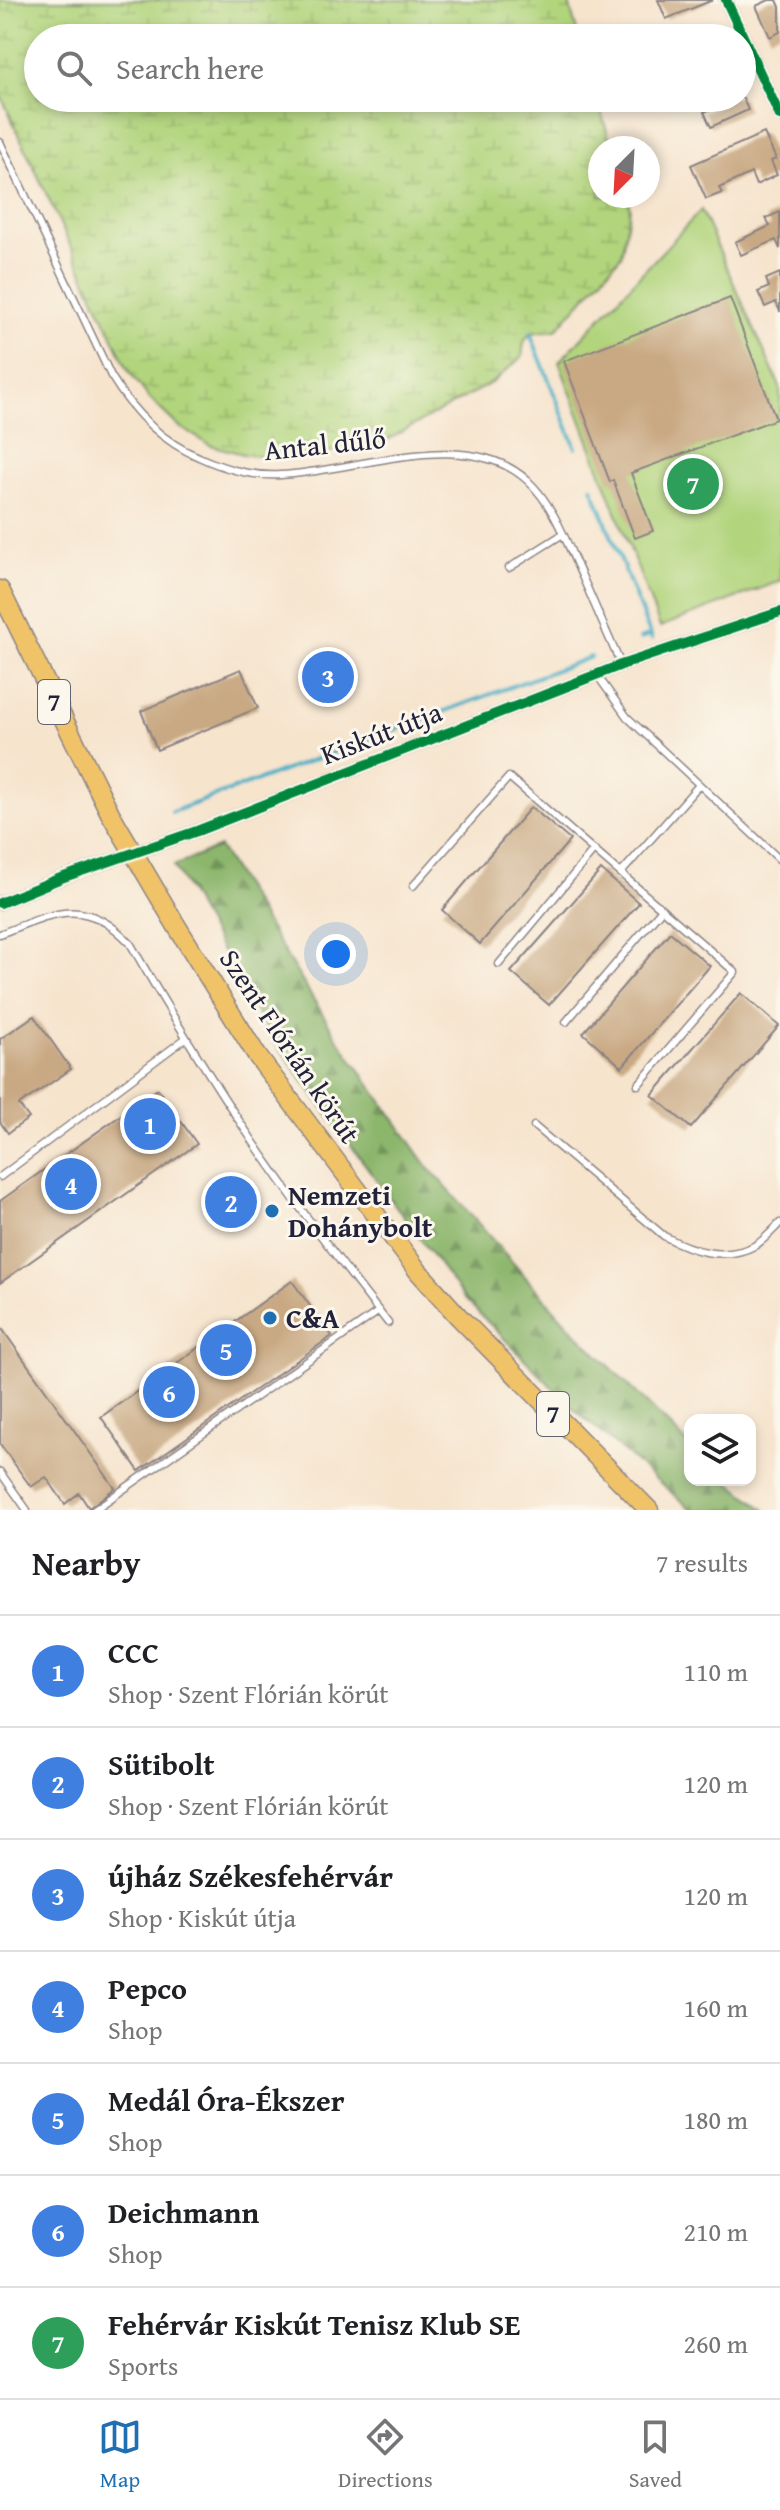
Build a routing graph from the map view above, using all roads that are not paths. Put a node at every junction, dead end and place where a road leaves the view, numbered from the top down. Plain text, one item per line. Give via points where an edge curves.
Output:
1 (726, 0) edge
2 (737, 24) edge
3 (756, 64) edge
4 (780, 116) edge
5 (0, 142) edge
6 (563, 534) junction
7 (509, 568) dead end
8 (0, 590) edge
9 (780, 612) edge
10 (621, 665) junction
11 (597, 675) junction
12 (699, 785) junction
13 (594, 850) junction
14 (134, 853) junction
15 (780, 860) edge
16 (621, 873) junction
17 (413, 886) dead end
18 (0, 903) edge
19 (662, 909) junction
20 (0, 934) edge
21 (499, 964) dead end
22 (566, 1022) dead end
23 (186, 1038) junction
24 (638, 1085) dead end
25 (534, 1126) dead end
26 (0, 1177) edge
27 (780, 1223) edge
28 (379, 1311) junction
29 (388, 1323) dead end
30 (0, 1472) edge
31 (27, 1510) edge
32 (94, 1510) edge
33 (649, 1510) edge

1 - 2 street
3 - 4 street
5 - 6 lane, Antal dűlő via 111,376 125,399 162,437 219,466 263,475 312,473 437,452 488,457 527,480
6 - 7 lane
6 - 10 lane, Antal dűlő
8 - 14 main road, Szent Flórián körút / 7
9 - 10 street, Kiskút útja
10 - 11 street, Kiskút útja
11 - 12 lane via 627,717
11 - 14 street, Kiskút útja
12 - 15 lane
12 - 16 lane
13 - 16 lane
13 - 17 lane via 509,777
13 - 21 lane
14 - 18 street, Kiskút útja
14 - 33 main road, Szent Flórián körút / 7 via 251,1045 409,1259
16 - 19 lane
19 - 22 lane
19 - 24 lane via 735,972
20 - 23 lane via 58,914 77,912 105,921 130,943
23 - 26 lane
23 - 28 lane via 310,1223
25 - 27 lane via 664,1236 685,1247 722,1255 756,1245
28 - 29 lane
28 - 32 lane
30 - 31 lane

